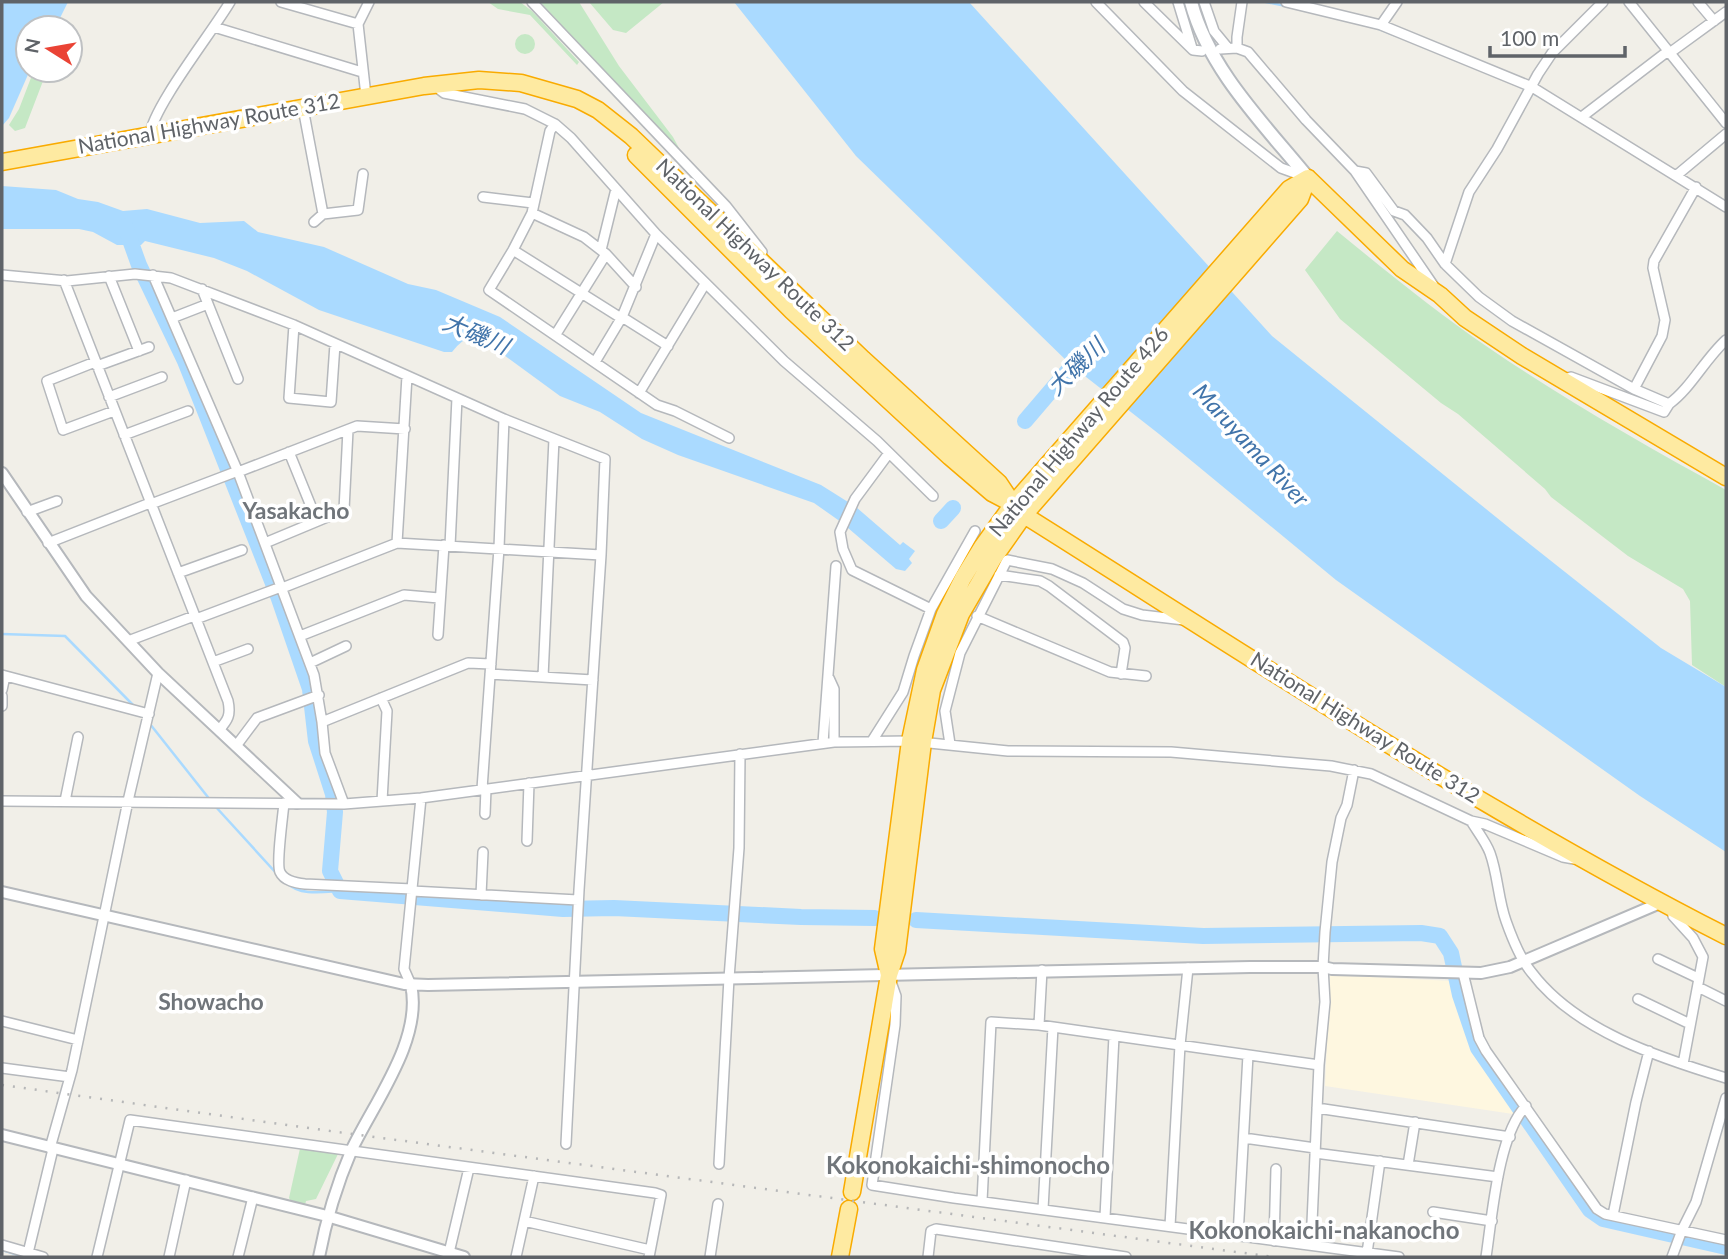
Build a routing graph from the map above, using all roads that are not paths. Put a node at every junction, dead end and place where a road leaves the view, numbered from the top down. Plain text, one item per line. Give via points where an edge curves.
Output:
1 (230, 2) edge
2 (281, 2) edge
3 (369, 2) edge
4 (532, 2) edge
5 (1096, 2) edge
6 (1144, 2) edge
7 (1178, 2) edge
8 (1191, 2) edge
9 (1204, 2) edge
10 (1242, 2) edge
11 (1286, 2) edge
12 (1397, 2) edge
13 (1603, 2) edge
14 (1629, 2) edge
15 (1698, 2) edge
16 (1726, 12) edge
17 (1714, 21) junction
18 (358, 24) junction
19 (1381, 25) junction
20 (214, 27) junction
21 (1229, 48) junction
22 (1670, 51) junction
23 (362, 72) junction
24 (439, 84) junction
25 (1532, 87) junction
26 (366, 96) junction
27 (303, 108) junction
28 (1583, 116) junction
29 (1726, 123) edge
30 (555, 124) junction
31 (1726, 134) edge
32 (150, 135) junction
33 (2, 162) edge
34 (1355, 172) junction
35 (363, 174) dead end
36 (1676, 175) junction
37 (1308, 178) junction
38 (1696, 187) junction
39 (616, 189) junction
40 (483, 197) dead end
41 (1726, 207) edge
42 (532, 208) junction
43 (323, 214) junction
44 (314, 222) dead end
45 (656, 234) junction
46 (513, 250) junction
47 (604, 252) junction
48 (762, 252) dead end
49 (1445, 264) junction
50 (2, 275) edge
51 (153, 275) junction
52 (109, 276) junction
53 (64, 280) junction
54 (705, 284) junction
55 (636, 287) junction
56 (202, 289) junction
57 (582, 293) junction
58 (1440, 295) junction
59 (208, 304) junction
60 (622, 317) junction
61 (172, 318) junction
62 (294, 325) junction
63 (556, 334) junction
64 (1726, 340) edge
65 (335, 344) junction
66 (668, 346) junction
67 (149, 347) dead end
68 (139, 351) junction
69 (595, 362) junction
70 (96, 364) junction
71 (407, 376) junction
72 (162, 377) dead end
73 (238, 379) dead end
74 (1561, 379) junction
75 (1634, 389) junction
76 (639, 393) junction
77 (109, 397) junction
78 (457, 398) junction
79 (1670, 404) junction
80 (114, 411) junction
81 (188, 411) dead end
82 (504, 419) junction
83 (405, 429) junction
84 (348, 430) junction
85 (124, 435) junction
86 (729, 438) dead end
87 (554, 439) junction
88 (289, 452) junction
89 (888, 453) junction
90 (2, 473) edge
91 (233, 473) junction
92 (1726, 477) edge
93 (933, 496) dead end
94 (57, 500) dead end
95 (150, 503) junction
96 (1019, 510) junction
97 (27, 512) junction
98 (317, 522) junction
99 (975, 531) dead end
100 (48, 542) junction
101 (265, 543) junction
102 (397, 543) junction
103 (447, 545) junction
104 (499, 548) junction
105 (242, 550) dead end
106 (548, 551) junction
107 (989, 551) junction
108 (601, 555) junction
109 (836, 566) dead end
110 (178, 573) junction
111 (999, 575) junction
112 (278, 588) junction
113 (439, 598) junction
114 (931, 609) junction
115 (977, 616) junction
116 (195, 617) junction
117 (1193, 621) junction
118 (438, 635) dead end
119 (300, 636) junction
120 (128, 641) junction
121 (346, 646) dead end
122 (248, 649) dead end
123 (213, 663) junction
124 (310, 663) junction
125 (491, 669) junction
126 (158, 673) junction
127 (1121, 674) junction
128 (3, 676) edge
129 (1146, 676) dead end
130 (542, 677) junction
131 (828, 678) junction
132 (593, 680) junction
133 (2, 690) edge
134 (2, 696) edge
135 (313, 697) junction
136 (382, 698) junction
137 (2, 706) edge
138 (149, 714) junction
139 (322, 722) junction
140 (219, 730) junction
141 (78, 737) dead end
142 (834, 741) junction
143 (872, 741) junction
144 (916, 742) junction
145 (823, 743) junction
146 (950, 744) junction
147 (236, 746) junction
148 (740, 754) junction
149 (1354, 770) junction
150 (586, 775) junction
151 (529, 783) junction
152 (484, 789) junction
153 (421, 798) junction
154 (2, 801) edge
155 (65, 801) junction
156 (128, 801) junction
157 (383, 801) junction
158 (284, 803) junction
159 (297, 803) junction
160 (344, 804) junction
161 (485, 814) dead end
162 (1471, 821) junction
163 (527, 841) dead end
164 (483, 852) dead end
165 (1587, 861) junction
166 (412, 890) junction
167 (2, 892) edge
168 (481, 895) junction
169 (578, 900) junction
170 (1666, 906) junction
171 (103, 915) junction
172 (1726, 936) edge
173 (1658, 959) dead end
174 (1524, 961) junction
175 (1323, 967) junction
176 (1188, 968) junction
177 (1042, 970) junction
178 (1457, 973) junction
179 (889, 975) junction
180 (729, 978) junction
181 (574, 981) junction
182 (1698, 983) junction
183 (411, 985) junction
184 (1638, 999) dead end
185 (1726, 1001) edge
186 (2, 1021) edge
187 (1690, 1024) junction
188 (1039, 1025) junction
189 (1053, 1027) junction
190 (1114, 1037) junction
191 (78, 1040) junction
192 (1180, 1045) junction
193 (1649, 1051) junction
194 (1248, 1055) junction
195 (1683, 1064) junction
196 (1319, 1066) junction
197 (2, 1068) edge
198 (70, 1077) junction
199 (1726, 1078) edge
200 (1726, 1098) edge
201 (1317, 1108) junction
202 (1523, 1110) junction
203 (1415, 1122) junction
204 (2, 1135) edge
205 (1510, 1137) junction
206 (1244, 1138) junction
207 (566, 1144) dead end
208 (51, 1148) junction
209 (352, 1150) junction
210 (1315, 1150) junction
211 (1380, 1161) junction
212 (120, 1163) junction
213 (719, 1164) dead end
214 (1408, 1165) junction
215 (469, 1168) junction
216 (1276, 1169) dead end
217 (534, 1176) junction
218 (1498, 1177) junction
219 (186, 1180) junction
220 (253, 1197) junction
221 (982, 1201) junction
222 (718, 1204) dead end
223 (1043, 1209) junction
224 (1433, 1212) dead end
225 (327, 1216) junction
226 (1613, 1216) junction
227 (1105, 1217) junction
228 (524, 1221) junction
229 (1492, 1221) junction
230 (1170, 1226) junction
231 (1680, 1234) junction
232 (1238, 1236) junction
233 (1726, 1240) edge
234 (1274, 1241) junction
235 (2, 1245) edge
236 (1311, 1245) junction
237 (28, 1253) junction
238 (1367, 1253) junction
239 (650, 1254) edge
240 (448, 1255) edge
241 (43, 1257) edge
242 (97, 1257) edge
243 (169, 1257) edge
244 (238, 1257) edge
245 (319, 1257) edge
246 (464, 1257) edge
247 (516, 1257) edge
248 (710, 1257) edge
249 (840, 1257) edge
250 (928, 1257) edge
251 (1126, 1257) edge
252 (1399, 1257) edge
253 (1486, 1257) edge
254 (1672, 1257) edge

1 - 20 street
2 - 18 street
3 - 18 street
4 - 48 street via 726,206
5 - 37 street via 1183,91 1280,168
6 - 7 street via 1197,50
8 - 37 main road via 1201,33 1226,75
9 - 21 street via 1214,31
10 - 21 street via 1237,37
11 - 19 street
12 - 19 street
13 - 25 street via 1552,53
14 - 22 street
15 - 17 street
16 - 17 street
17 - 22 street
18 - 23 street
19 - 25 street
20 - 23 street
20 - 32 street via 168,96
21 - 34 street via 1248,52
22 - 28 street
22 - 29 street
23 - 26 street
24 - 26 highway, National Highway Route 312
24 - 30 street via 444,93 525,109
24 - 96 highway, National Highway Route 312 via 521,83 598,110 999,483
25 - 28 street
25 - 49 street via 1469,192
26 - 27 highway, National Highway Route 312
27 - 32 highway, National Highway Route 312
27 - 43 street
28 - 36 street
30 - 39 street
30 - 42 street
31 - 36 street
32 - 33 highway, National Highway Route 312
34 - 49 street via 1366,173 1394,211 1405,215
34 - 58 street
35 - 43 street via 358,210
36 - 38 street
37 - 58 highway via 1402,269
37 - 96 highway, National Highway Route 426
38 - 41 street
38 - 75 street via 1654,261 1665,320 1662,336
39 - 45 street
39 - 47 street
40 - 42 street
42 - 46 street
42 - 47 street
43 - 44 street
45 - 54 street
45 - 55 street
46 - 57 street
46 - 63 street via 489,290
47 - 55 street
47 - 57 street
49 - 75 street via 1512,321
50 - 53 street
51 - 52 street
51 - 56 street
51 - 61 street
52 - 53 street
52 - 68 street
53 - 70 street
54 - 66 street
54 - 89 street
55 - 60 street
56 - 59 street
56 - 62 street
57 - 60 street
57 - 63 street
58 - 74 highway via 1465,318
59 - 61 street
59 - 73 street
60 - 66 street
60 - 69 street
61 - 91 street
62 - 65 street
62 - 65 street via 289,398 331,402
63 - 69 street
64 - 79 street
65 - 71 street
66 - 76 street
67 - 68 street
68 - 70 street
69 - 76 street
70 - 77 street
70 - 80 street via 47,382 63,430
71 - 78 street
71 - 83 street
72 - 77 street
74 - 79 street via 1571,377 1664,412
74 - 92 highway
75 - 79 street
76 - 86 street
77 - 80 street
78 - 82 street
78 - 103 street
80 - 85 street
81 - 85 street
82 - 87 street
82 - 104 street
83 - 84 street via 357,426
83 - 102 street
84 - 88 street
84 - 98 street via 344,510
85 - 95 street
87 - 106 street
87 - 108 street via 605,459
88 - 91 street
88 - 98 street
89 - 93 street
89 - 114 street via 855,499 840,532 843,548 852,570
90 - 97 street
91 - 95 street
91 - 101 street
94 - 97 street
95 - 100 street
95 - 110 street
96 - 107 highway, National Highway Route 426
96 - 117 highway, National Highway Route 312
97 - 100 street
98 - 101 street
99 - 107 street
100 - 120 street via 86,596
101 - 112 street
102 - 103 street
102 - 112 street
103 - 104 street
103 - 113 street
104 - 106 street
104 - 125 street
105 - 110 street
106 - 108 street
106 - 130 street
107 - 111 street
107 - 114 street
107 - 117 street via 1052,569 1124,609
107 - 144 highway, National Highway Route 426 via 964,578 936,638 917,701
108 - 132 street
109 - 131 street
110 - 116 street
111 - 115 street
111 - 127 street via 1040,581 1123,642
112 - 116 street
112 - 119 street
113 - 118 street
113 - 119 street via 404,595
114 - 143 street via 903,692
115 - 127 street
115 - 146 street via 948,693 945,711
116 - 120 street
116 - 123 street
117 - 165 highway, National Highway Route 312
119 - 124 street
120 - 126 street
121 - 124 street
122 - 123 street
123 - 140 street via 230,711
124 - 135 street
125 - 130 street
125 - 136 street via 468,663
125 - 152 street
126 - 138 street
126 - 140 street
127 - 129 street
128 - 133 street
128 - 138 street
130 - 132 street
131 - 142 street via 834,689
131 - 145 street
132 - 150 street
134 - 137 street
135 - 139 street
135 - 147 street via 257,718
136 - 139 street
136 - 157 street via 387,711
138 - 156 street
139 - 160 street via 326,753
140 - 147 street
141 - 155 street
142 - 143 street
142 - 145 street
143 - 144 street
144 - 146 street
144 - 179 highway, National Highway Route 426 via 883,949
145 - 148 street
146 - 149 street via 1008,751 1171,752
147 - 159 street
148 - 150 street
148 - 180 street via 739,848
149 - 162 street via 1380,777
149 - 175 street via 1332,862
150 - 151 street
150 - 169 street
151 - 152 street
151 - 163 street
152 - 153 street
152 - 161 street
153 - 157 street
153 - 166 street
154 - 155 street
155 - 156 street
156 - 158 street
156 - 171 street
157 - 160 street
158 - 159 street
158 - 166 street via 280,873 293,883
159 - 160 street
162 - 165 street via 1563,857
162 - 174 street via 1490,851 1504,918
164 - 168 street
165 - 170 highway, National Highway Route 312
166 - 168 street
166 - 183 street via 404,969
167 - 171 street
168 - 169 street
169 - 181 street
170 - 172 highway, National Highway Route 312
170 - 174 street
170 - 182 street via 1703,957
171 - 183 street
171 - 191 street
173 - 182 street
174 - 178 street via 1481,973
174 - 193 street via 1564,1005 1613,1037
175 - 176 street
175 - 178 street
175 - 196 street
176 - 177 street
176 - 192 street
177 - 179 street
177 - 188 street
178 - 202 street via 1479,1038
179 - 180 street
179 - 221 street via 896,996 895,1025 872,1185
179 - 249 highway, National Highway Route 426
180 - 181 street
180 - 213 street
181 - 183 street
181 - 207 street
182 - 185 street
182 - 187 street
183 - 209 street via 413,1019 402,1050
184 - 187 street
186 - 191 street
187 - 195 street
188 - 189 street
188 - 221 street via 991,1022
189 - 190 street
189 - 223 street
190 - 192 street
190 - 227 street
191 - 198 street
192 - 194 street
192 - 230 street
193 - 195 street
193 - 226 street
194 - 196 street
194 - 206 street
195 - 199 street
196 - 201 street
197 - 198 street
198 - 208 street
200 - 231 street via 1696,1202
201 - 203 street
201 - 210 street
202 - 205 street
202 - 226 street via 1586,1197
203 - 205 street
203 - 214 street
204 - 208 street
205 - 218 street
206 - 210 street
206 - 232 street
208 - 212 street
208 - 237 street
209 - 212 street via 130,1120
209 - 215 street
209 - 225 street
210 - 211 street
210 - 236 street
211 - 214 street
211 - 238 street
212 - 219 street
212 - 242 street
214 - 218 street
215 - 217 street
215 - 240 street
216 - 234 street
217 - 228 street
217 - 239 street via 661,1195
218 - 229 street
219 - 220 street
219 - 243 street
220 - 225 street
220 - 244 street
221 - 223 street
222 - 248 street
223 - 227 street
224 - 229 street
225 - 240 street
225 - 245 street
226 - 231 street
227 - 230 street
228 - 239 street
228 - 247 street
229 - 253 street
230 - 232 street
231 - 233 street
231 - 254 street
232 - 234 street
234 - 236 street
235 - 237 street
236 - 238 street
237 - 241 street
238 - 252 street
240 - 246 street
250 - 251 street via 931,1231 936,1229

